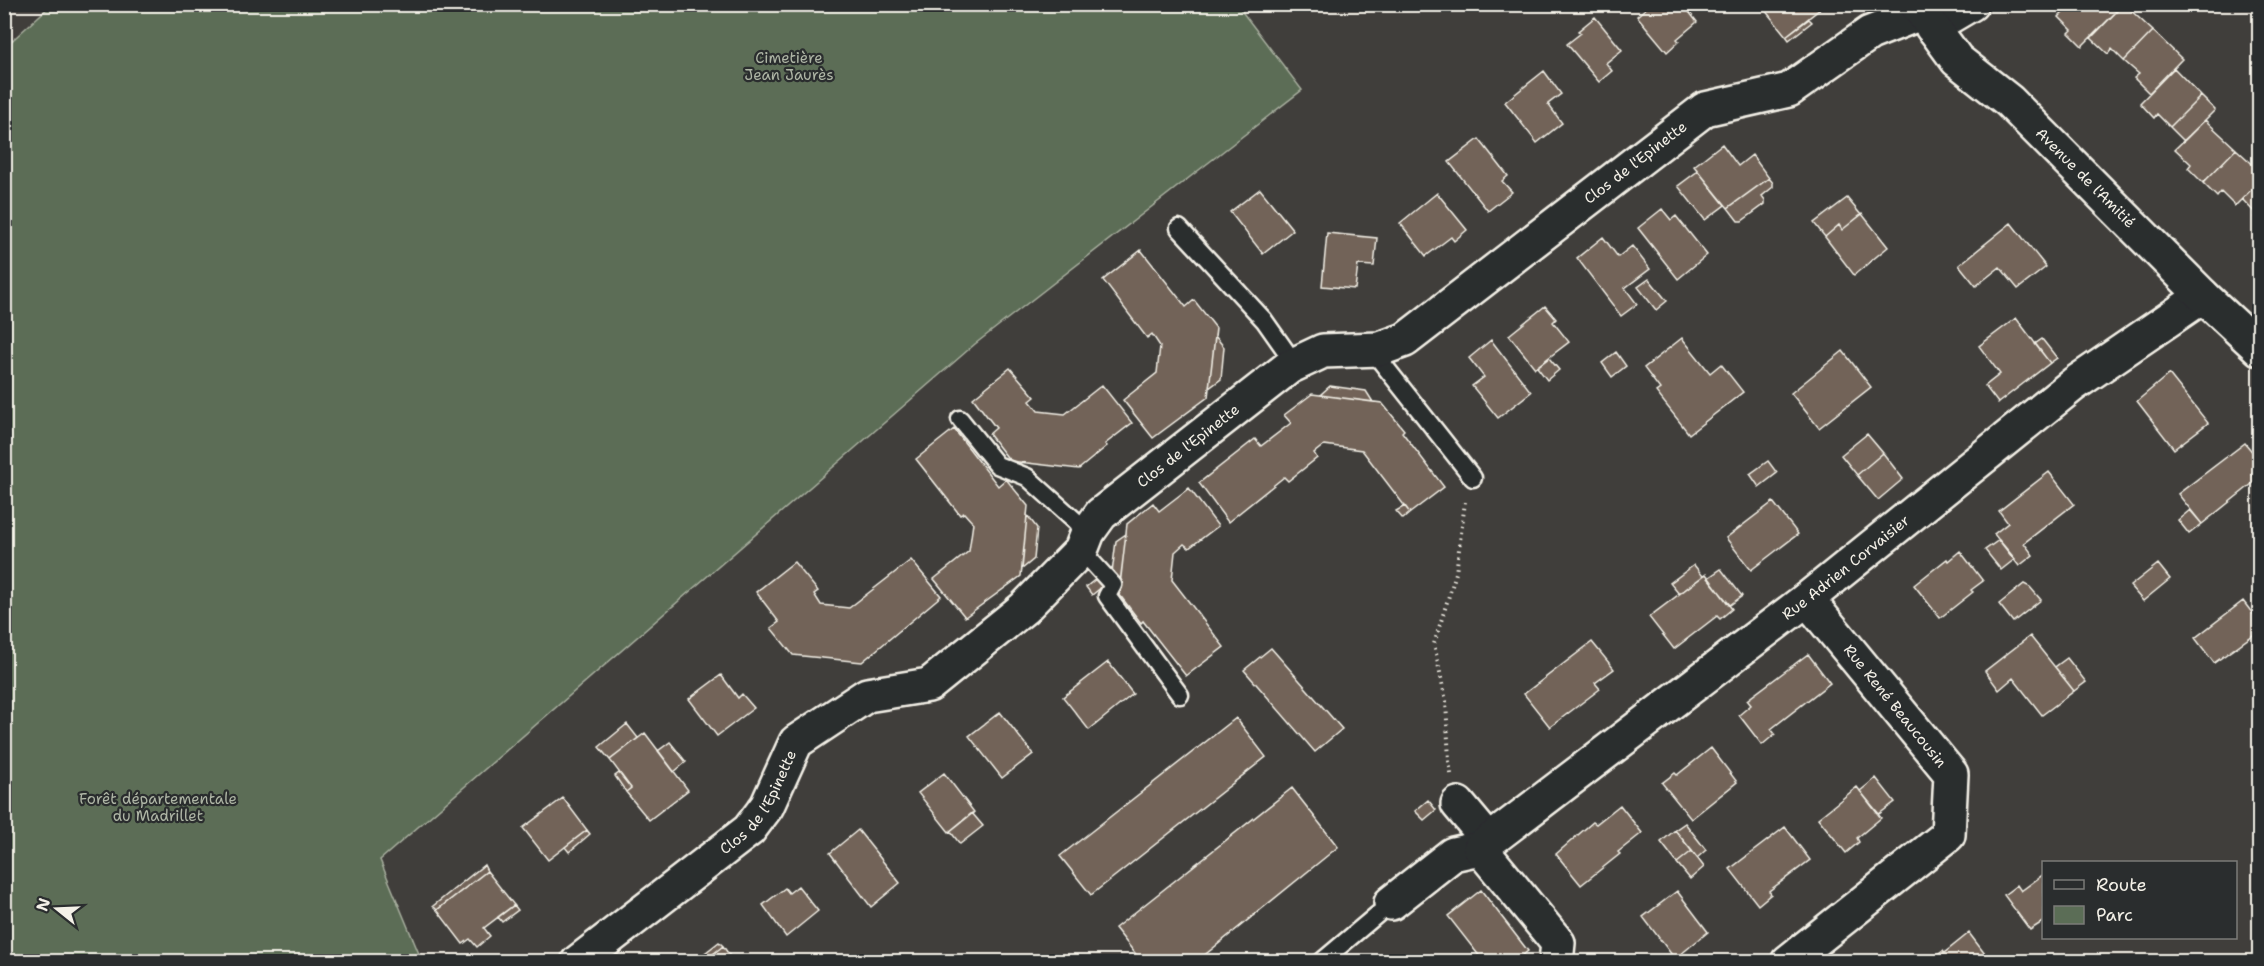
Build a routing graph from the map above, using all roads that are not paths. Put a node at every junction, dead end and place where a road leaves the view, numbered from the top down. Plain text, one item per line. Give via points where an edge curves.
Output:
1 (1971, 4) edge
2 (1923, 15) edge
3 (1179, 228) dead end
4 (2203, 296) junction
5 (1371, 349) junction
6 (2259, 349) edge
7 (1295, 364) junction
8 (960, 420) dead end
9 (1473, 478) road end
10 (1084, 541) junction
11 (1807, 599) junction
12 (1180, 695) dead end
13 (1458, 804) road end
14 (1484, 844) junction
15 (1391, 903) joint
16 (578, 962) edge
17 (1321, 962) edge
18 (1556, 962) edge
19 (1788, 962) edge

1 - 2 street, Clos de l'Epinette
2 - 4 street, Avenue de l'Amitié via 1957,60 2009,101
2 - 5 street, Clos de l'Epinette via 1870,33 1789,90 1705,109 1405,340
3 - 7 lane via 1264,320
4 - 6 street, Avenue de l'Amitié
4 - 11 street, Rue Adrien Corvaisier via 2074,384
5 - 7 street, Clos de l'Epinette via 1323,351
5 - 9 lane
7 - 10 street, Clos de l'Epinette via 1101,514
8 - 10 lane via 997,465 1027,477
10 - 12 lane via 1113,585 1107,596
10 - 16 street, Clos de l'Epinette via 1024,608 929,685 867,695 796,742 767,806 749,830
11 - 14 street, Rue Adrien Corvaisier
11 - 19 street, Rue René Beaucousin via 1951,774 1948,835
13 - 14 street
14 - 15 street, Rue Adrien Corvaisier via 1454,854
14 - 18 street via 1558,943
15 - 17 lane

